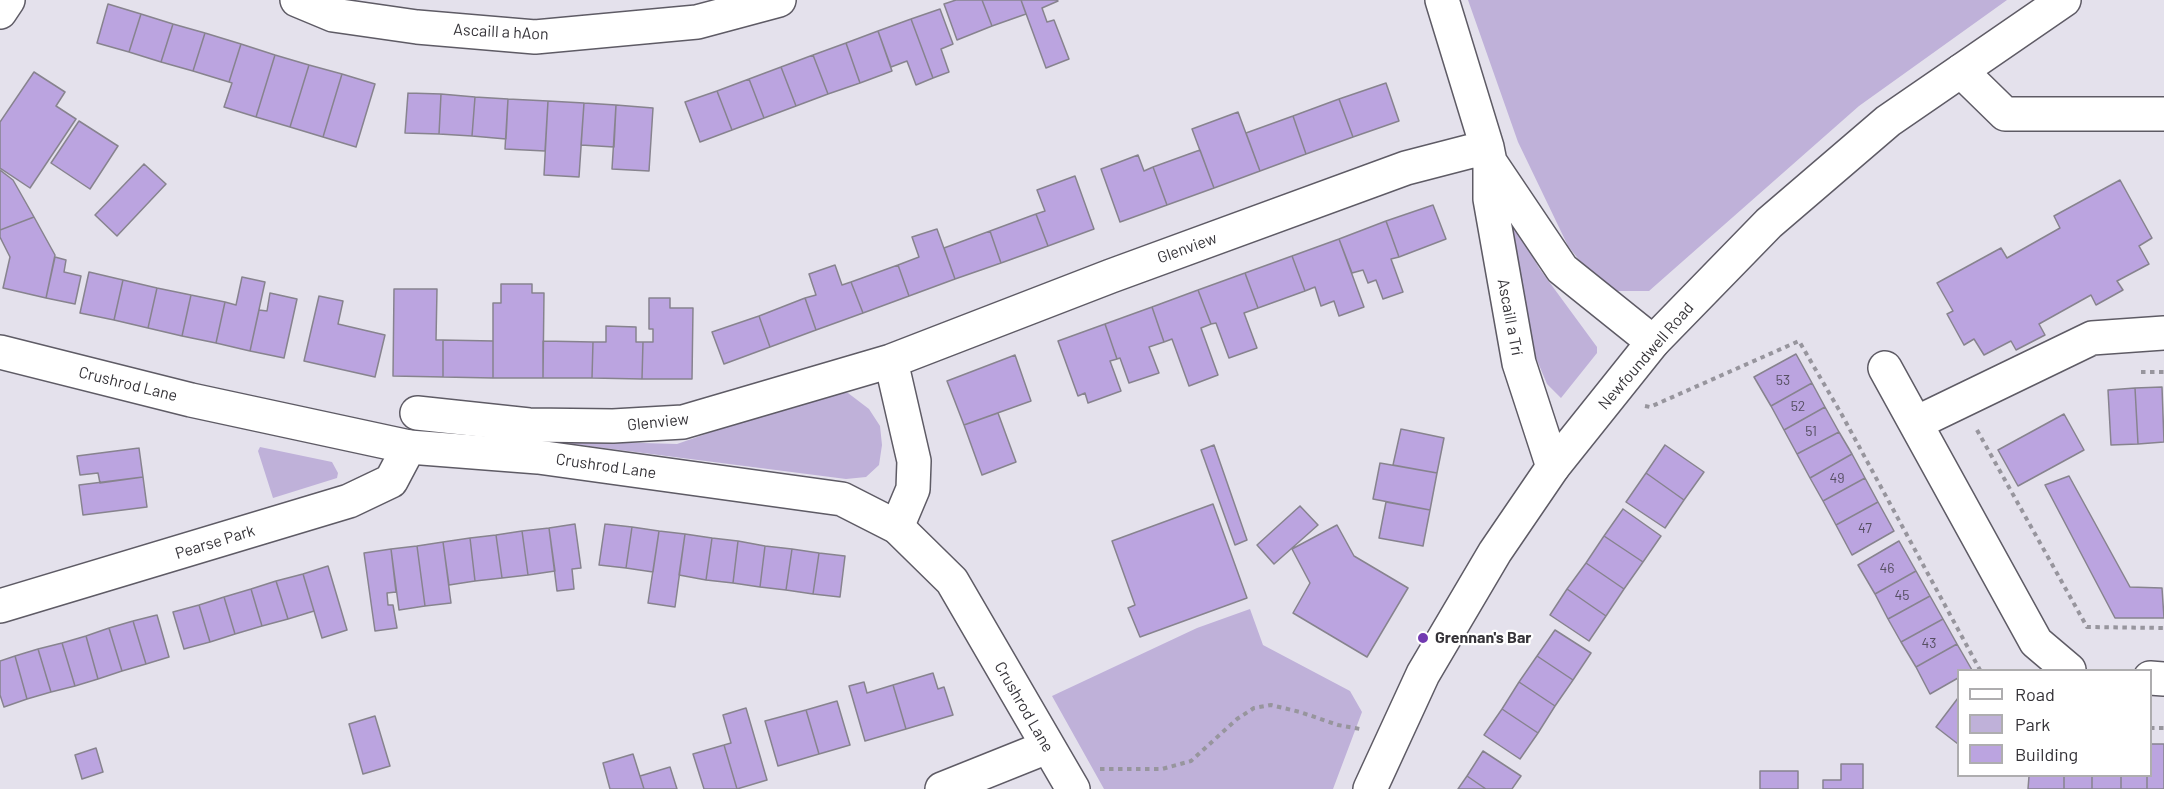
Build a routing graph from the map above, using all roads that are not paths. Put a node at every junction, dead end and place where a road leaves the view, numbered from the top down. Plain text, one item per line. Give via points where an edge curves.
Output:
1 (8, 0) edge
2 (297, 0) edge
3 (779, 0) edge
4 (1442, 0) edge
5 (2064, 0) edge
6 (0, 12) edge
7 (1961, 71) junction
8 (2164, 114) edge
9 (1488, 155) junction
10 (2164, 333) edge
11 (1653, 342) junction
12 (0, 352) edge
13 (891, 362) junction
14 (1885, 368) dead end
15 (417, 413) dead end
16 (1916, 423) junction
17 (409, 447) junction
18 (1553, 467) junction
19 (897, 527) junction
20 (0, 606) edge
21 (2068, 669) edge
22 (1060, 768) edge
23 (942, 789) edge
24 (1370, 789) edge

1 - 6 street
2 - 3 street, Ascaill a hAon via 333,15 535,37 697,22
4 - 9 street, Ascaill a Trí
5 - 7 street, Newfoundwell Road
7 - 8 street via 2005,114
7 - 11 street, Newfoundwell Road via 1888,121 1769,223
9 - 11 street, Ascaill a Trí via 1562,269
9 - 13 street, Glenview via 1406,168
9 - 18 street, Ascaill a Trí via 1490,199 1519,363
10 - 16 street via 2092,338
11 - 18 street, Newfoundwell Road
12 - 17 street, Crushrod Lane via 191,400
13 - 15 street, Glenview via 683,422 529,425
13 - 19 street via 914,461 913,489
14 - 16 street
16 - 21 street via 2036,642
17 - 19 street, Crushrod Lane via 538,457 842,499
17 - 20 street, Pearse Park via 391,481 349,501
18 - 24 street, Newfoundwell Road via 1423,674
19 - 22 street, Crushrod Lane via 952,581
22 - 23 street

